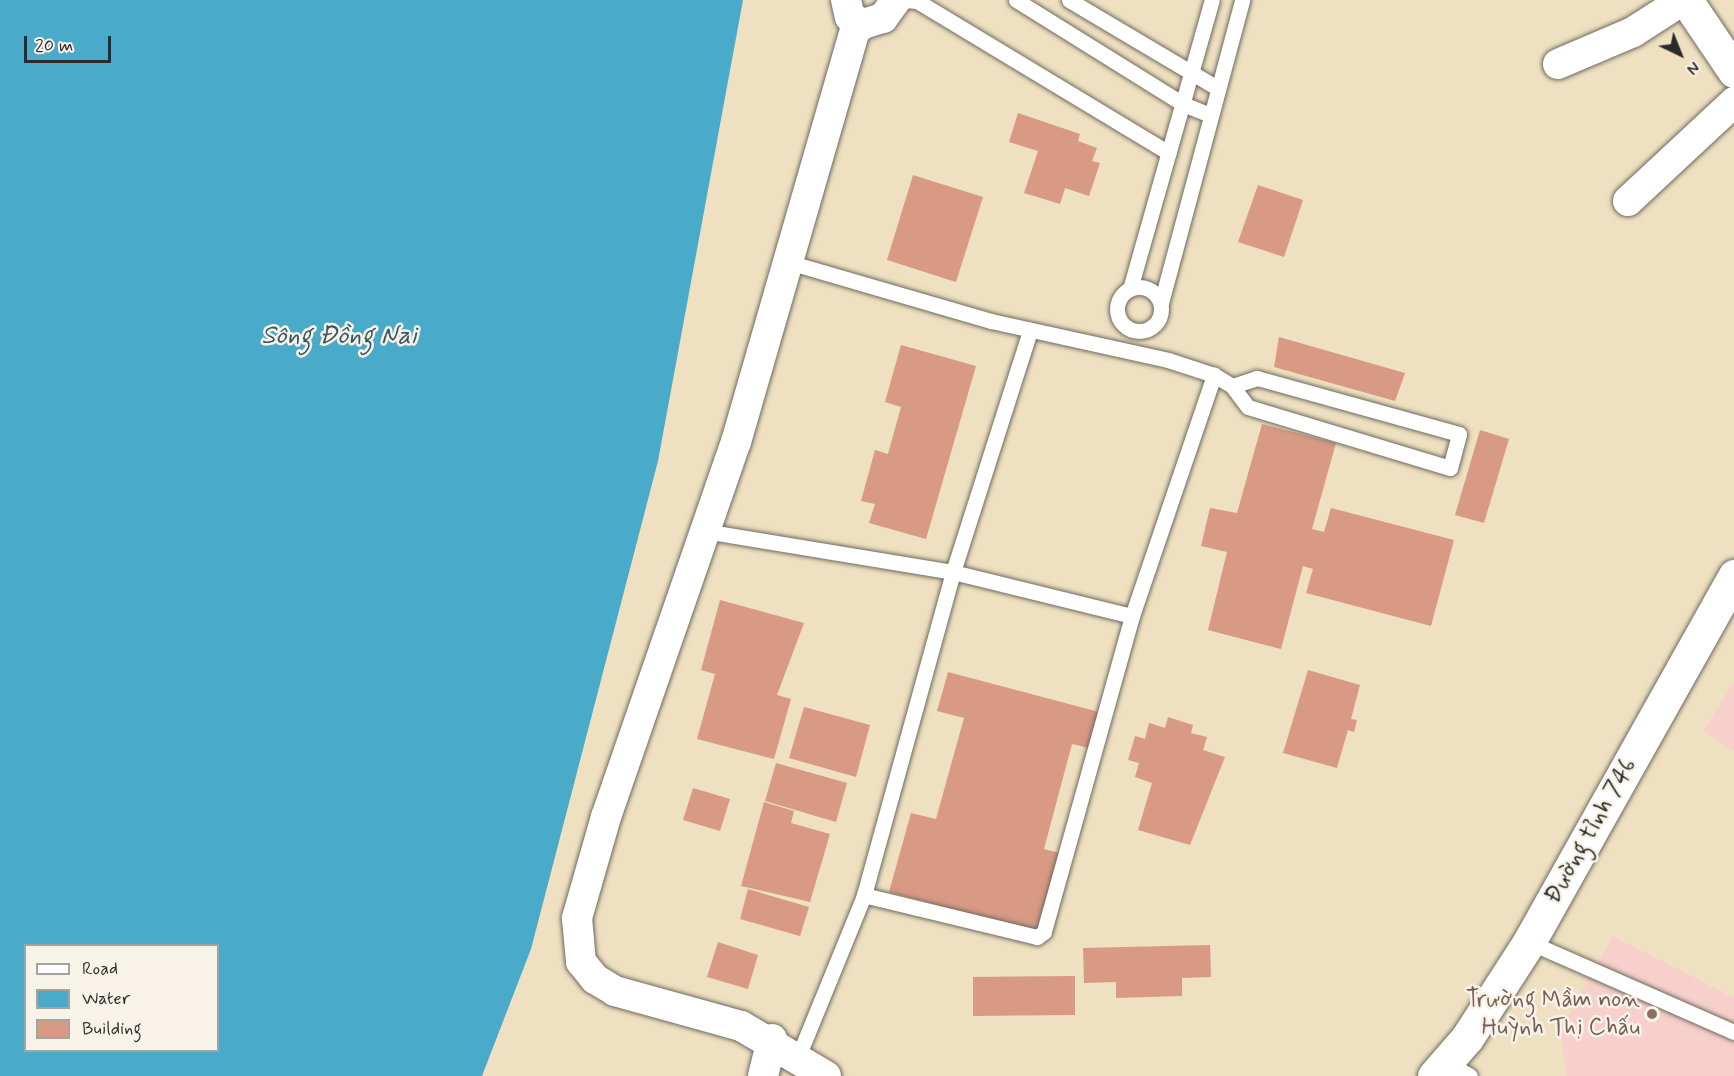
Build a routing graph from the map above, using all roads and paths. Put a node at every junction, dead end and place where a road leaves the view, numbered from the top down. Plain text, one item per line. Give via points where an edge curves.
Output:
1 (846, 0) edge
2 (896, 0) edge
3 (904, 0) edge
4 (1016, 0) edge
5 (1070, 0) edge
6 (1212, 0) edge
7 (1242, 0) edge
8 (1684, 0) edge
9 (863, 24) junction
10 (1558, 64) dead end
11 (1734, 71) edge
12 (1191, 76) junction
13 (1217, 88) junction
14 (1734, 102) edge
15 (1183, 104) junction
16 (1210, 115) junction
17 (1169, 153) junction
18 (1628, 201) dead end
19 (788, 262) junction
20 (1130, 289) junction
21 (1161, 303) junction
22 (1030, 330) junction
23 (1136, 332) junction
24 (1133, 352) junction
25 (1214, 375) junction
26 (1232, 386) junction
27 (705, 531) junction
28 (953, 572) junction
29 (1734, 576) edge
30 (1132, 616) junction
31 (864, 896) junction
32 (1529, 942) junction
33 (1734, 1032) edge
34 (772, 1040) junction
35 (798, 1057) junction
36 (1450, 1072) edge
37 (763, 1076) edge
38 (826, 1076) edge

1 - 9 street via 850,17
2 - 9 street via 883,18
3 - 17 lane via 917,1
4 - 15 lane
5 - 12 lane
6 - 12 lane
7 - 13 lane
8 - 10 street via 1634,32
8 - 11 main road
9 - 19 street via 855,31
12 - 13 lane
12 - 15 lane
13 - 16 lane
14 - 18 street
15 - 16 lane
15 - 17 lane
16 - 21 lane
17 - 20 lane
19 - 22 lane
19 - 27 street
20 - 21 lane via 1148,288
20 - 23 lane via 1116,309 1119,321
21 - 23 lane via 1158,322
22 - 24 lane
22 - 28 lane
23 - 24 lane
24 - 25 lane
25 - 26 lane
25 - 30 lane
26 - 26 lane via 1248,407 1450,468 1460,434 1257,378
27 - 28 lane
27 - 34 street via 606,817 577,918 578,942 581,962 615,992
28 - 30 lane
28 - 31 lane
29 - 32 main road, Đường tỉnh 746
30 - 31 lane via 1044,933 1037,937
31 - 35 lane
32 - 33 lane
32 - 36 main road, Đường tỉnh 746
34 - 35 street
34 - 37 street
35 - 38 street

